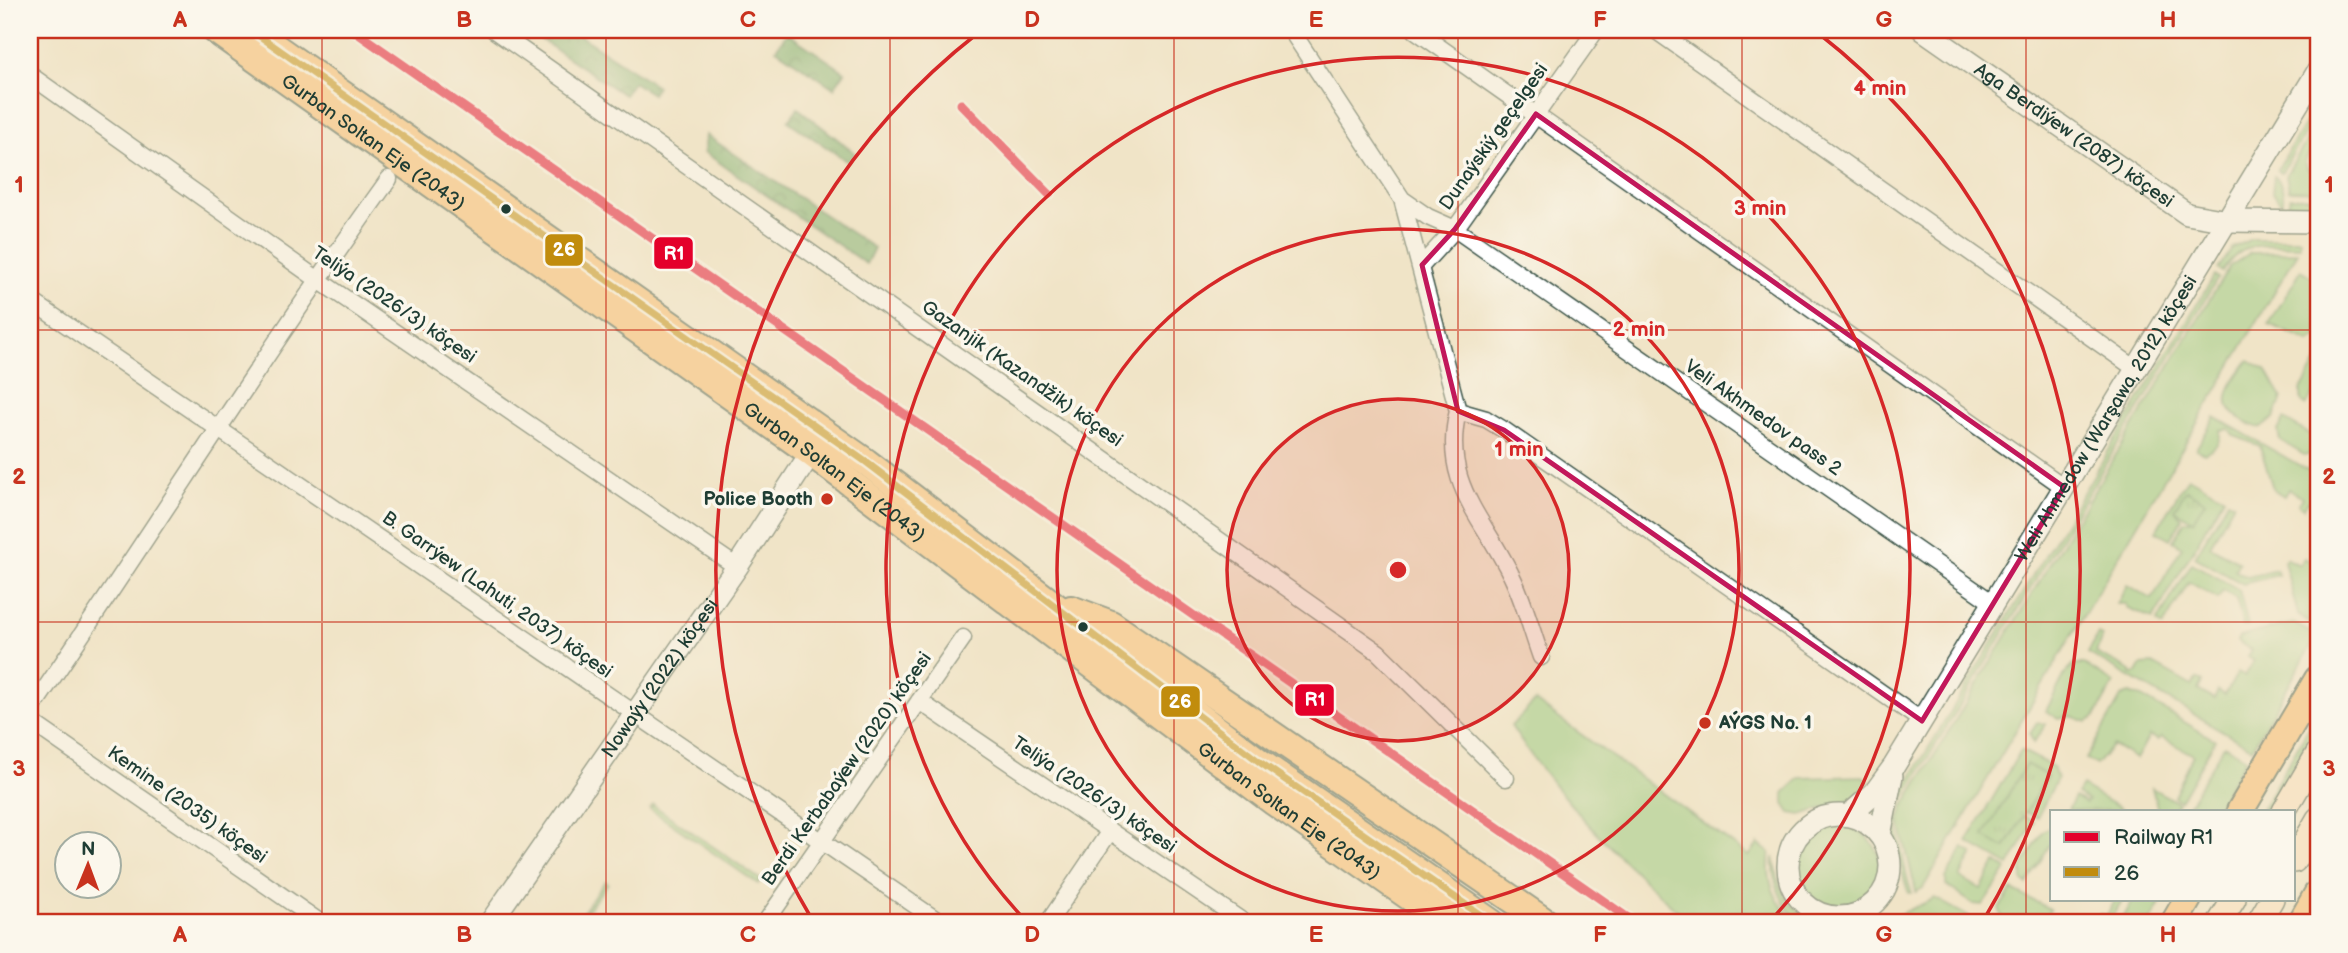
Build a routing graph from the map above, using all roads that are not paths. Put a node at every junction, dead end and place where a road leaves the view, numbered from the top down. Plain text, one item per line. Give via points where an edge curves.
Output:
1 (215, 30) edge
2 (251, 30) edge
3 (494, 30) edge
4 (1291, 30) edge
5 (1415, 30) edge
6 (1596, 30) edge
7 (1656, 30) edge
8 (1923, 30) edge
9 (2318, 71) edge
10 (30, 75) edge
11 (1536, 114) junction
12 (389, 179) dead end
13 (1402, 199) junction
14 (2228, 221) junction
15 (2318, 222) edge
16 (1455, 229) junction
17 (1422, 265) junction
18 (317, 279) junction
19 (30, 300) edge
20 (2136, 369) junction
21 (1458, 411) junction
22 (219, 429) junction
23 (818, 442) junction
24 (2064, 487) junction
25 (737, 566) junction
26 (1043, 598) junction
27 (1993, 603) junction
28 (963, 638) dead end
29 (1541, 657) dead end
30 (2318, 679) edge
31 (919, 701) junction
32 (30, 711) edge
33 (634, 715) junction
34 (30, 721) edge
35 (1922, 721) junction
36 (2318, 754) edge
37 (1894, 766) junction
38 (1506, 778) dead end
39 (2241, 810) edge
40 (2285, 810) edge
41 (1849, 815) junction
42 (2318, 819) edge
43 (1110, 831) junction
44 (1880, 835) junction
45 (821, 843) junction
46 (2296, 858) edge
47 (2318, 893) edge
48 (2187, 900) edge
49 (2233, 900) edge
50 (2271, 900) edge
51 (321, 923) edge
52 (490, 923) edge
53 (765, 923) edge
54 (939, 923) edge
55 (1048, 923) edge
56 (1245, 923) edge
57 (1447, 923) edge
58 (1492, 923) edge
59 (1547, 923) edge
60 (2174, 923) edge
61 (2219, 923) edge
62 (2258, 923) edge
63 (2301, 923) edge

1 - 23 highway, Gurban Soltan Eje (2043)
2 - 23 highway, Gurban Soltan Eje (2043)
3 - 38 street, Gazanjik (Kazandžik) köçesi via 1378,652
4 - 13 street
5 - 11 street
6 - 11 street, Dunaýskiý geçelgesi
7 - 20 street
8 - 14 street, Aga Berdiýew (2087) köçesi via 2161,198 2187,214
9 - 14 street, Weli Ahmedow (Warşawa, 2012) köçesi
10 - 18 street, Teliýa (2026/3) köçesi
11 - 16 street, Dunaýskiý geçelgesi
11 - 24 street
12 - 18 street
13 - 16 street, Veli Akhmedov pass 2
13 - 17 street
14 - 15 street, Aga Berdiýew (2087) köçesi
14 - 20 street, Weli Ahmedow (Warşawa, 2012) köçesi
16 - 17 street, Dunaýskiý geçelgesi
16 - 27 street, Veli Akhmedov pass 2
17 - 21 street
18 - 22 street
18 - 25 street, Teliýa (2026/3) köçesi
19 - 22 street, B. Garrýew (Lahuti, 2037) köçesi
20 - 24 street, Weli Ahmedow (Warşawa, 2012) köçesi
21 - 29 street via 1452,447 1460,481 1514,581
21 - 35 street via 1495,424
22 - 32 street
22 - 33 street, B. Garrýew (Lahuti, 2037) köçesi
23 - 25 street, Nowaýy (2022) köçesi
23 - 26 highway, Gurban Soltan Eje (2043)
23 - 57 highway, Gurban Soltan Eje (2043) via 1274,802
24 - 27 street, Weli Ahmedow (Warşawa, 2012) köçesi
25 - 33 street, Nowaýy (2022) köçesi
26 - 58 highway, Gurban Soltan Eje (2043) via 1261,763
26 - 59 highway via 1111,624
27 - 35 street, Weli Ahmedow (Warşawa, 2012) köçesi
28 - 31 street, Berdi Kerbabaýew (2020) köçesi
30 - 39 highway
31 - 43 street, Teliýa (2026/3) köçesi
31 - 45 street, Berdi Kerbabaýew (2020) köçesi
33 - 45 street, B. Garrýew (Lahuti, 2037) köçesi
33 - 52 street, Nowaýy (2022) köçesi
34 - 51 street, Kemine (2035) köçesi
35 - 37 street, Weli Ahmedow (Warşawa, 2012) köçesi
36 - 40 main road
37 - 41 street, Weli Ahmedow (Warşawa, 2012) köçesi via 1875,792
37 - 44 street, Weli Ahmedow (Warşawa, 2012) köçesi
41 - 44 street via 1867,822
41 - 44 street, Weli Ahmedow (Warşawa, 2012) köçesi via 1812,821 1793,842 1787,860 1788,879 1810,909 1847,917 1879,898 1890,872
42 - 46 main road
43 - 55 street
43 - 56 street, Teliýa (2026/3) köçesi
45 - 53 street, Berdi Kerbabaýew (2020) köçesi
45 - 54 street, B. Garrýew (Lahuti, 2037) köçesi
47 - 63 highway
48 - 60 highway
49 - 61 main road
50 - 62 main road

